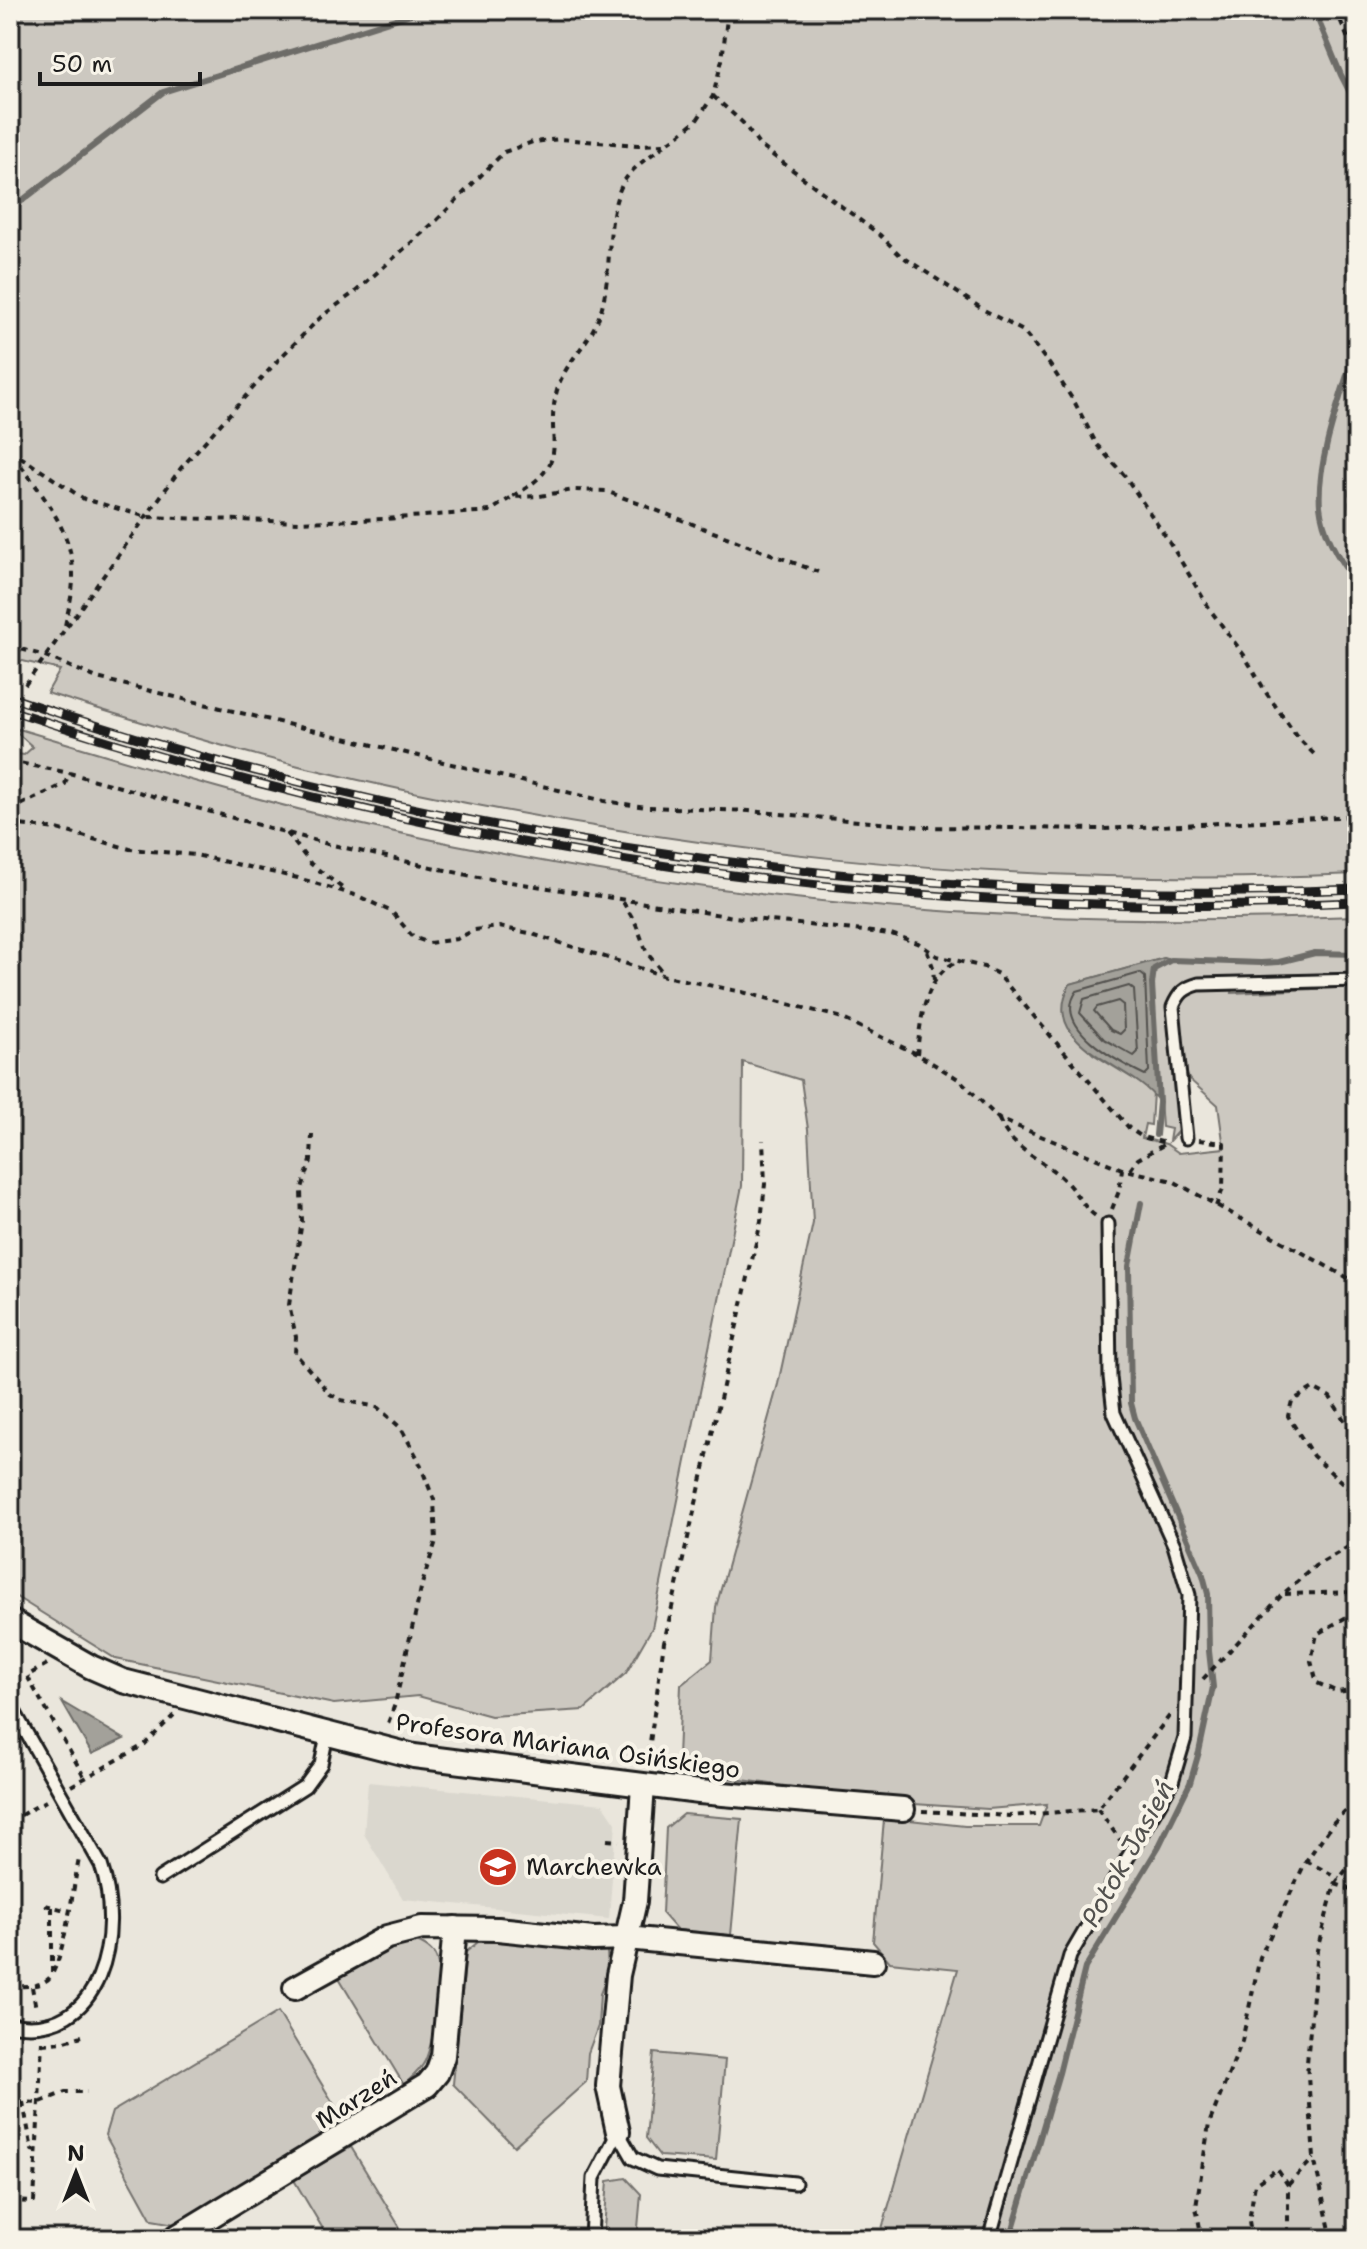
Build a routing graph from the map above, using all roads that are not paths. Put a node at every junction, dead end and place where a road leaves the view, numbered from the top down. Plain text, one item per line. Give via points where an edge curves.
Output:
1 (1357, 980) edge
2 (1186, 1138) road end
3 (1108, 1224) road end
4 (10, 1621) edge
5 (10, 1704) edge
6 (327, 1735) junction
7 (643, 1786) junction
8 (903, 1809) road end
9 (160, 1878) dead end
10 (455, 1928) junction
11 (627, 1938) junction
12 (873, 1962) dead end
13 (295, 1988) dead end
14 (10, 2024) edge
15 (618, 2132) junction
16 (795, 2183) dead end
17 (173, 2239) edge
18 (591, 2239) edge
19 (989, 2239) edge

1 - 2 lane via 1199,984 1178,994 1173,1007
3 - 19 lane via 1114,1413 1189,1595 1185,1738 1172,1782 1070,1956
4 - 6 street, Profesora Mariana Osińskiego via 123,1681
5 - 14 lane via 101,1865 110,1909 108,1954 86,2001 65,2017
6 - 7 street, Profesora Mariana Osińskiego via 414,1756
6 - 9 lane via 321,1764 305,1786
7 - 8 street, Profesora Mariana Osińskiego
7 - 11 street via 635,1901
10 - 11 street
10 - 13 street via 422,1928 387,1937
10 - 17 street, Marzeń via 443,2056 427,2085
11 - 12 street
11 - 15 street via 618,1975 608,2086
15 - 16 lane via 633,2158 657,2169
15 - 18 lane via 594,2178

